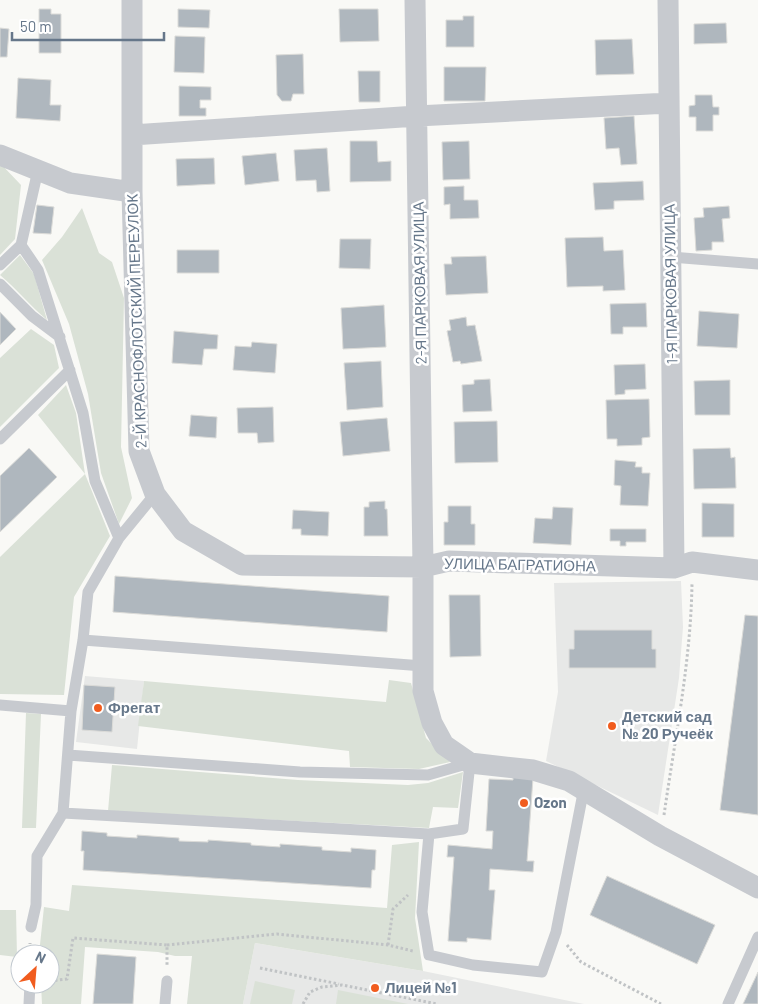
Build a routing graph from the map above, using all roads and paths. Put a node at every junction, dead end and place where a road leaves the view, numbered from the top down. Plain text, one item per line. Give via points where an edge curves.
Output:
1 (132, 0) edge
2 (414, 0) edge
3 (668, 0) edge
4 (670, 103) junction
5 (417, 116) junction
6 (132, 135) junction
7 (0, 155) edge
8 (38, 170) junction
9 (132, 192) junction
10 (20, 245) junction
11 (671, 257) junction
12 (758, 264) edge
13 (0, 266) edge
14 (0, 284) edge
15 (60, 337) junction
16 (70, 370) junction
17 (0, 439) edge
18 (155, 494) junction
19 (119, 538) junction
20 (683, 565) junction
21 (423, 567) junction
22 (758, 570) edge
23 (83, 640) junction
24 (424, 666) junction
25 (0, 705) edge
26 (71, 711) junction
27 (68, 755) junction
28 (470, 764) junction
29 (584, 788) junction
30 (63, 813) junction
31 (429, 834) junction
32 (660, 836) junction
33 (424, 879) junction
34 (758, 888) edge
35 (31, 927) dead end
36 (556, 932) junction
37 (758, 937) edge
38 (168, 945) junction
39 (388, 945) junction
40 (429, 954) junction
41 (260, 968) dead end
42 (60, 980) edge
43 (167, 981) joint
44 (342, 985) junction
45 (164, 1004) edge
46 (303, 1004) edge
47 (437, 1004) edge
48 (661, 1004) edge
49 (728, 1004) edge

1 - 6 street, 2-Й КРАСНОФЛОТСКИЙ ПЕРЕУЛОК
2 - 5 street, 2-Я ПАРКОВАЯ УЛИЦА
3 - 4 street, 1-Я ПАРКОВАЯ УЛИЦА
4 - 5 street
4 - 11 street, 1-Я ПАРКОВАЯ УЛИЦА
5 - 6 street
5 - 21 street, 2-Я ПАРКОВАЯ УЛИЦА
6 - 9 street, 2-Й КРАСНОФЛОТСКИЙ ПЕРЕУЛОК
7 - 8 street
8 - 9 street via 70,184
8 - 10 lane
9 - 18 street, 2-Й КРАСНОФЛОТСКИЙ ПЕРЕУЛОК via 139,451
10 - 13 lane
10 - 15 lane via 38,270
11 - 12 lane
11 - 20 street, 1-Я ПАРКОВАЯ УЛИЦА
14 - 15 lane via 32,316
15 - 16 lane
16 - 17 lane
16 - 19 lane via 83,413 95,481
18 - 19 lane
18 - 21 street, 2-Й КРАСНОФЛОТСКИЙ ПЕРЕУЛОК via 183,531 242,566
19 - 23 lane via 88,592
20 - 21 street, УЛИЦА БАГРАТИОНА via 449,561
20 - 22 street, УЛИЦА БАГРАТИОНА
20 - 32 path via 691,621
21 - 24 street, УЛИЦА БАГРАТИОНА
23 - 24 lane
23 - 26 lane
24 - 28 street, УЛИЦА БАГРАТИОНА via 423,691 432,723 444,745
25 - 26 lane
26 - 27 lane
27 - 28 lane via 300,772 428,775
27 - 30 lane
28 - 29 street via 533,770
28 - 31 lane via 463,829
29 - 32 street
29 - 36 lane
30 - 31 lane
30 - 35 lane via 37,856 36,904
31 - 33 lane
32 - 34 street
33 - 39 path via 394,909
33 - 40 lane via 422,912
36 - 40 lane via 542,972 473,965
36 - 48 path via 581,962
37 - 49 lane
38 - 39 path via 277,934
38 - 42 path via 73,938 67,979
38 - 43 path
39 - 40 path
41 - 44 path
43 - 45 lane
44 - 46 path via 310,992
44 - 47 path

